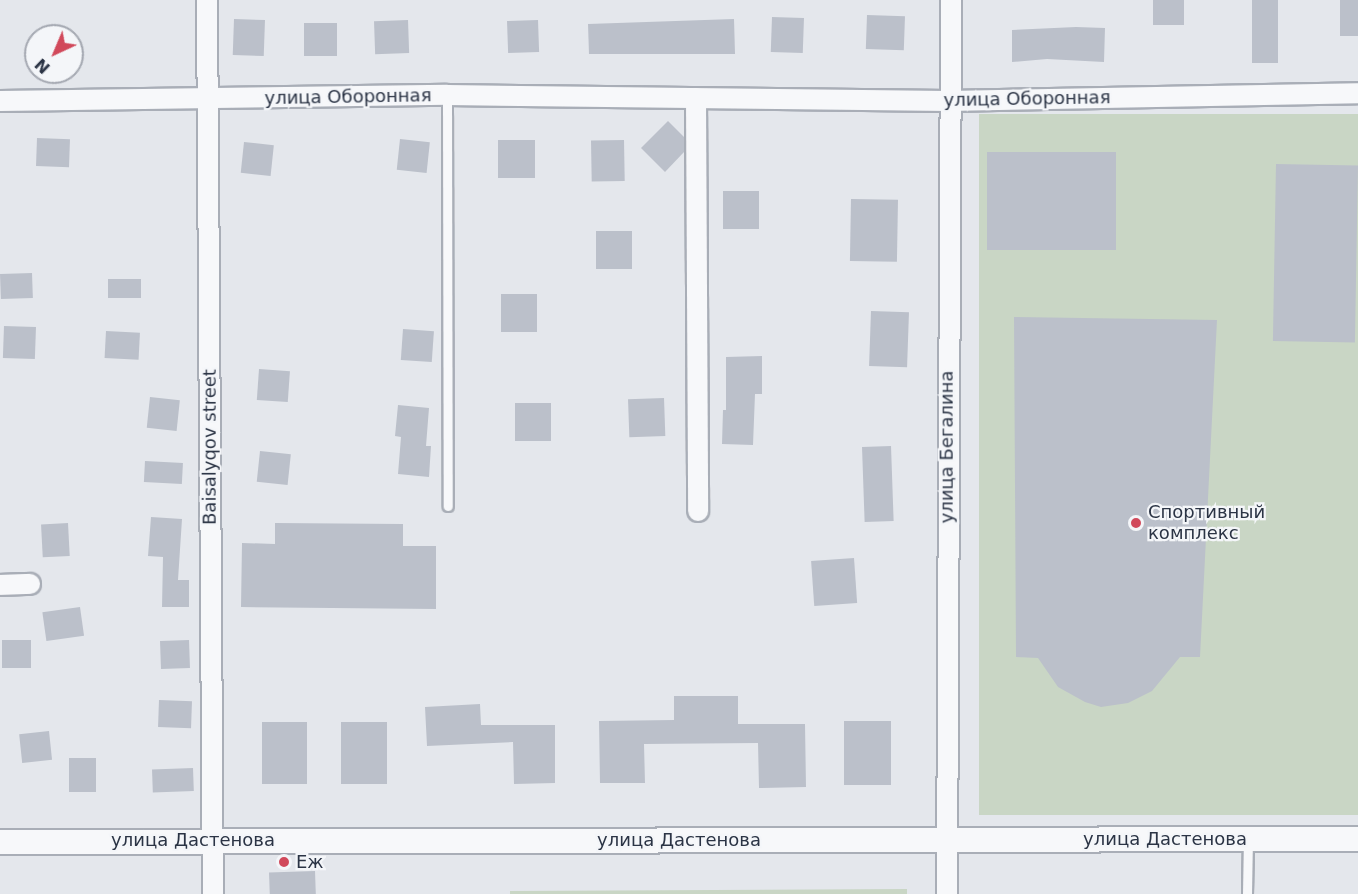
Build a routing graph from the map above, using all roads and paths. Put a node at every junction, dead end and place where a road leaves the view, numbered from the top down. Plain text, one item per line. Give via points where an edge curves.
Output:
1 (207, 0) edge
2 (951, 0) edge
3 (1358, 93) edge
4 (447, 95) junction
5 (696, 98) junction
6 (208, 99) junction
7 (0, 101) edge
8 (948, 101) junction
9 (448, 506) dead end
10 (698, 511) dead end
11 (30, 584) dead end
12 (0, 585) edge
13 (1248, 839) junction
14 (1358, 839) edge
15 (213, 840) junction
16 (946, 840) junction
17 (0, 842) edge
18 (213, 894) edge
19 (947, 894) edge
20 (1247, 894) edge

1 - 6 street, Baisalyqov street
2 - 8 street, улица Бегалина
3 - 8 street, улица Оборонная
4 - 5 street, улица Оборонная
4 - 6 street, улица Оборонная
4 - 9 lane
5 - 8 street, улица Оборонная
5 - 10 street
6 - 7 street, улица Оборонная
6 - 15 street, Baisalyqov street
8 - 16 street, улица Бегалина
11 - 12 street
13 - 14 street, улица Дастенова
13 - 16 street, улица Дастенова
13 - 20 lane
15 - 16 street, улица Дастенова
15 - 17 street, улица Дастенова
15 - 18 street, Baisalyqov street
16 - 19 street, улица Бегалина

